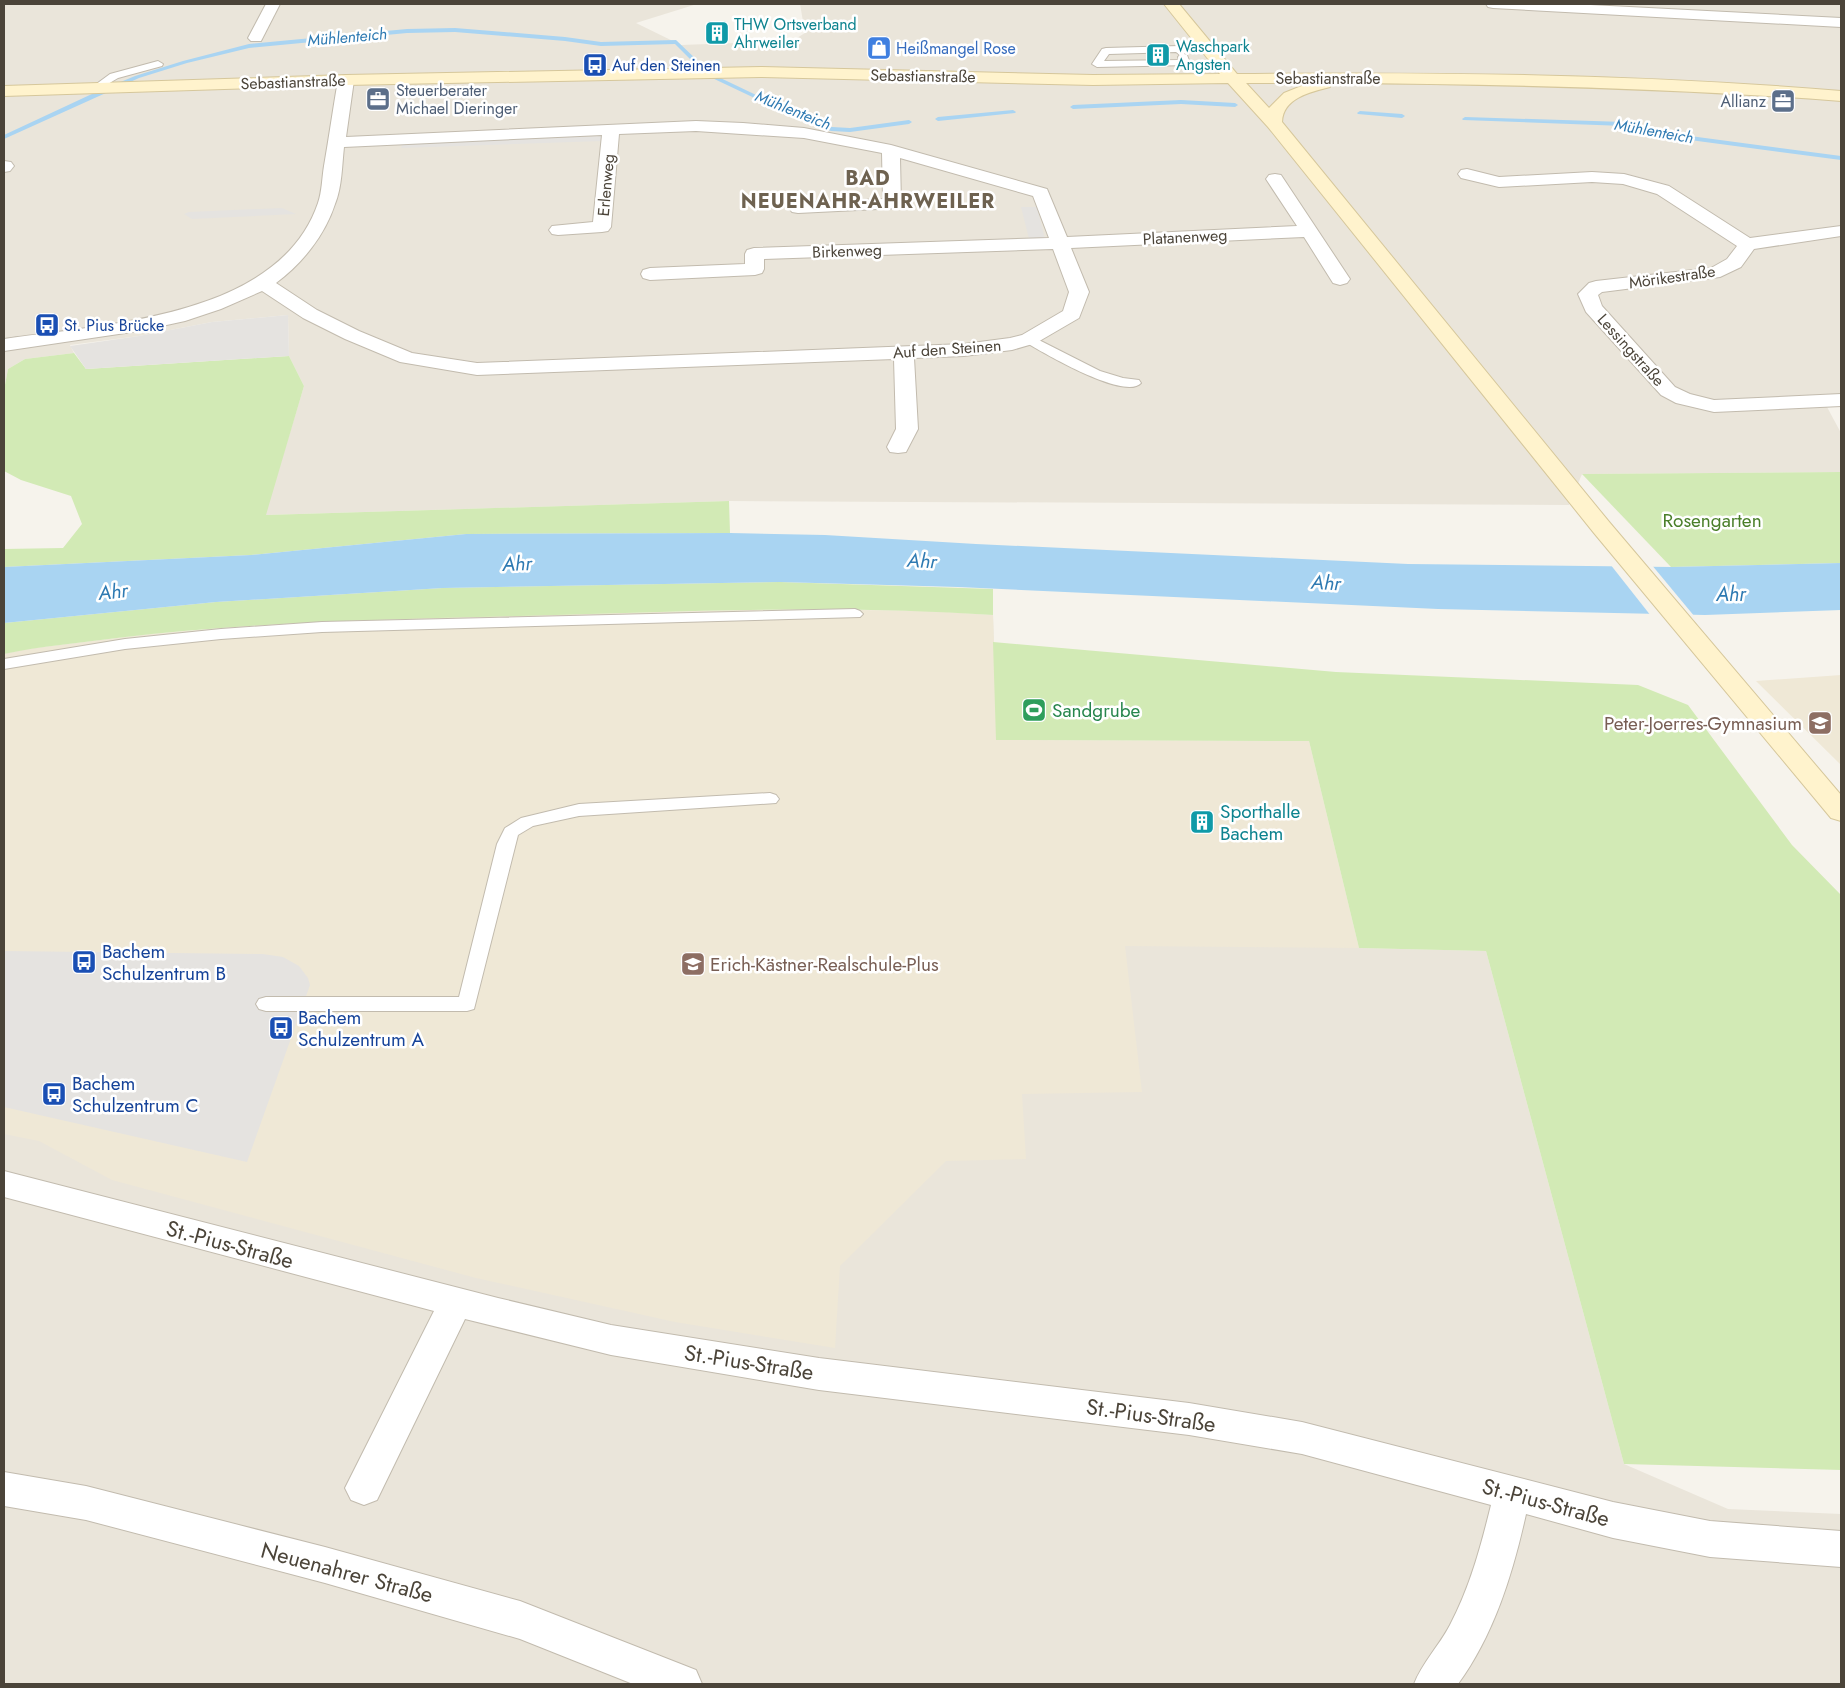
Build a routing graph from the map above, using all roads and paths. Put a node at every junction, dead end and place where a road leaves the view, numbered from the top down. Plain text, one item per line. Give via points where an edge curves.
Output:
1 (273, 4) edge
2 (1171, 4) edge
3 (1494, 4) edge
4 (1526, 5) edge
5 (1676, 8) edge
6 (1841, 23) edge
7 (256, 38) dead end
8 (1143, 56) junction
9 (1159, 56) junction
10 (158, 64) dead end
11 (1095, 72) junction
12 (1232, 78) junction
13 (1350, 78) junction
14 (346, 80) junction
15 (100, 88) junction
16 (4, 91) edge
17 (1841, 96) edge
18 (1274, 124) junction
19 (611, 130) junction
20 (337, 142) junction
21 (891, 150) junction
22 (1467, 174) dead end
23 (1275, 179) dead end
24 (798, 208) dead end
25 (558, 230) dead end
26 (1309, 231) junction
27 (1841, 231) edge
28 (1060, 243) junction
29 (1747, 244) junction
30 (650, 274) dead end
31 (1340, 279) dead end
32 (263, 283) junction
33 (1588, 294) joint
34 (1029, 339) junction
35 (4, 345) edge
36 (904, 352) junction
37 (1134, 383) dead end
38 (1841, 400) edge
39 (898, 448) dead end
40 (855, 614) dead end
41 (4, 664) edge
42 (770, 799) dead end
43 (1841, 812) edge
44 (266, 1004) dead end
45 (4, 1184) edge
46 (456, 1302) junction
47 (364, 1488) dead end
48 (4, 1489) edge
49 (1512, 1493) junction
50 (1841, 1549) edge
51 (682, 1684) edge
52 (1434, 1684) edge

1 - 7 street
2 - 12 street
3 - 4 street
4 - 5 street
5 - 6 street
8 - 9 lane
8 - 9 lane
8 - 11 lane
8 - 11 lane via 1106,50
9 - 9 lane via 1185,63 1179,48
10 - 15 lane via 114,76
11 - 12 street, Sebastianstraße
11 - 14 street, Sebastianstraße via 751,72
12 - 13 street, Sebastianstraße
12 - 18 street
13 - 17 street, Sebastianstraße via 1587,82
13 - 18 street via 1302,90 1286,99 1275,111
14 - 15 street, Sebastianstraße
14 - 20 street
15 - 16 street, Sebastianstraße
18 - 43 street via 1602,528
19 - 20 street, Auf den Steinen
19 - 21 street, Auf den Steinen via 696,126 743,128 804,133
19 - 25 street, Erlenweg via 602,227
20 - 32 street via 326,203 314,228 296,256
21 - 24 street via 892,204
21 - 28 street, Auf den Steinen via 1041,193
22 - 29 street via 1499,182 1600,177 1624,179 1663,190
23 - 26 street
26 - 28 street, Platanenweg
26 - 31 street
27 - 29 street
28 - 30 street, Birkenweg via 754,254 756,269
28 - 34 street, Auf den Steinen via 1079,292 1072,314
29 - 33 street, Mörikestraße via 1736,263 1727,269 1596,287
32 - 35 street via 185,315
32 - 36 street, Auf den Steinen via 310,314 408,358 477,369
33 - 38 street, Lessingstraße via 1593,308 1668,390 1683,399 1714,406
34 - 36 street, Auf den Steinen via 964,350
34 - 37 lane via 1092,371 1123,383
36 - 39 street via 907,429
40 - 41 lane via 322,627 125,644
42 - 44 lane via 579,810 527,822 511,832 467,1004
45 - 46 street, St.-Pius-Straße
46 - 47 street
46 - 49 street, St.-Pius-Straße via 611,1340 809,1372 1190,1419 1302,1438
48 - 51 street, Neuenahrer Straße via 96,1506 520,1620
49 - 50 street, St.-Pius-Straße via 1613,1520 1710,1538
49 - 52 street via 1486,1590 1451,1664

